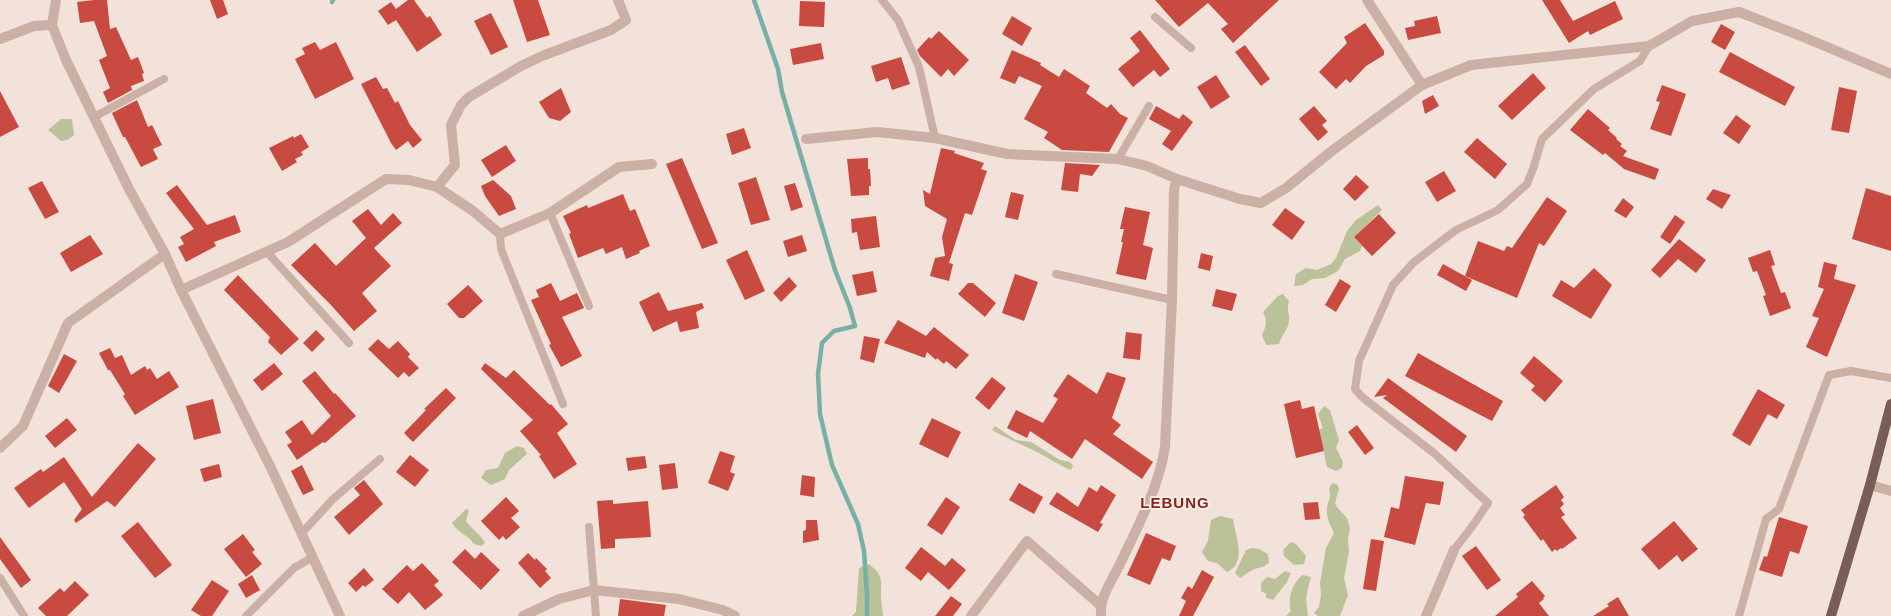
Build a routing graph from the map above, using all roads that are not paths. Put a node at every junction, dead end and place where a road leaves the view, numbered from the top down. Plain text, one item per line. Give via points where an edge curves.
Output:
1 (56, 0) edge
2 (618, 0) edge
3 (882, 0) edge
4 (1367, 0) edge
5 (1155, 17) dead end
6 (52, 25) junction
7 (0, 39) edge
8 (1649, 46) junction
9 (1191, 48) dead end
10 (1891, 74) edge
11 (164, 78) dead end
12 (1422, 85) junction
13 (1149, 106) dead end
14 (94, 117) junction
15 (935, 138) junction
16 (806, 139) dead end
17 (1118, 159) junction
18 (652, 164) dead end
19 (1177, 179) junction
20 (437, 187) junction
21 (550, 213) junction
22 (500, 234) junction
23 (267, 252) junction
24 (165, 254) junction
25 (1056, 274) dead end
26 (181, 290) junction
27 (1172, 300) junction
28 (589, 306) dead end
29 (349, 343) dead end
30 (1891, 378) edge
31 (563, 404) dead end
32 (1891, 404) edge
33 (0, 448) edge
34 (380, 459) dead end
35 (1870, 485) junction
36 (1891, 491) edge
37 (589, 527) dead end
38 (301, 534) junction
39 (1454, 550) joint
40 (313, 557) junction
41 (0, 578) edge
42 (594, 590) junction
43 (1100, 605) junction
44 (24, 616) edge
45 (246, 616) edge
46 (340, 616) edge
47 (523, 616) edge
48 (596, 616) edge
49 (735, 616) edge
50 (971, 616) edge
51 (1101, 616) edge
52 (1426, 616) edge
53 (1739, 616) edge
54 (1831, 616) edge

1 - 6 street
2 - 20 street via 626,20 611,30 521,66 469,97 461,105 451,125 455,165
3 - 15 lane via 898,20 919,67
4 - 12 street
5 - 9 lane
6 - 7 street via 34,26
6 - 14 street
8 - 10 street via 1692,21 1739,12
8 - 12 street via 1471,65
8 - 39 lane via 1640,61 1594,89 1542,139 1527,184 1498,210 1456,230 1420,257 1393,285 1359,361 1354,389 1362,398 1436,454 1488,503
11 - 14 lane
12 - 19 street via 1286,188 1260,203 1240,200
13 - 17 lane
14 - 24 street via 129,189
15 - 16 street via 877,132
15 - 17 street via 1007,154
17 - 19 street via 1147,166
18 - 21 street via 619,167
19 - 27 street via 1174,189
20 - 22 street via 473,211
20 - 23 street via 409,180 386,179 288,242
21 - 22 street
21 - 28 lane
22 - 31 lane via 502,249
23 - 26 street
23 - 29 lane
24 - 26 street
24 - 33 street via 68,323 23,426
25 - 27 lane
26 - 38 street via 270,466
27 - 43 street via 1162,466
30 - 53 lane via 1851,371 1830,375 1779,509 1766,518
32 - 35 main road
34 - 38 lane via 333,499
35 - 36 street
35 - 54 main road
37 - 42 lane
38 - 40 street
39 - 52 street
40 - 45 lane via 294,568
40 - 46 street
41 - 44 lane
42 - 47 street via 559,599
42 - 48 lane
42 - 49 street via 679,599 723,610
43 - 50 street via 1027,541
43 - 51 street

